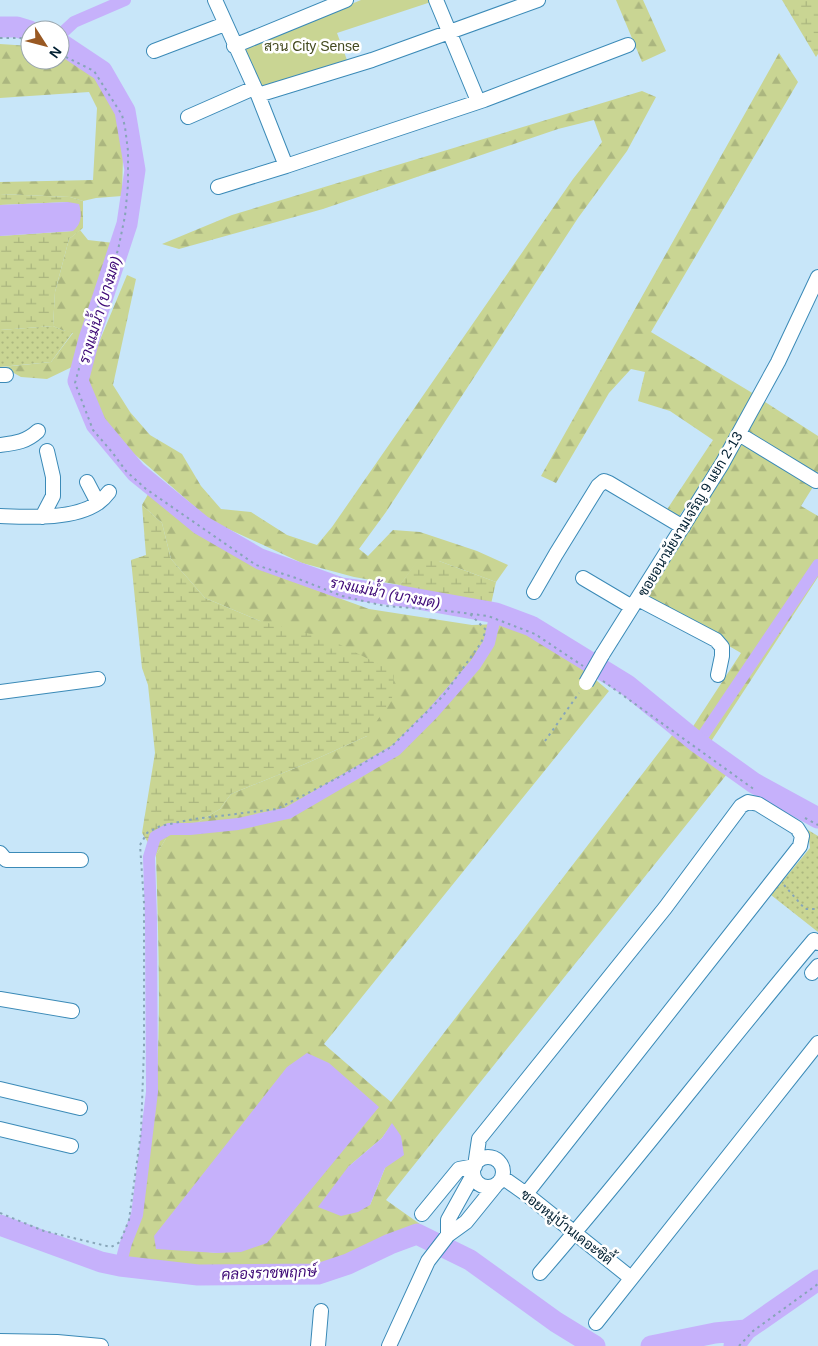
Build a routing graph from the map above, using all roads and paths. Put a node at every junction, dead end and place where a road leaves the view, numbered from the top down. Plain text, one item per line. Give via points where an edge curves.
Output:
1 (215, 0) edge
2 (346, 0) edge
3 (436, 0) edge
4 (538, 0) edge
5 (225, 24) junction
6 (448, 32) junction
7 (0, 38) edge
8 (20, 38) edge
9 (628, 45) dead end
10 (234, 46) junction
11 (154, 50) dead end
12 (70, 59) edge
13 (256, 91) junction
14 (478, 101) junction
15 (188, 117) dead end
16 (286, 166) junction
17 (218, 187) dead end
18 (818, 277) edge
19 (38, 431) dead end
20 (739, 434) junction
21 (0, 445) edge
22 (46, 451) dead end
23 (816, 480) dead end
24 (86, 482) dead end
25 (109, 492) dead end
26 (98, 503) junction
27 (0, 516) edge
28 (42, 517) junction
29 (683, 527) junction
30 (583, 578) dead end
31 (534, 592) dead end
32 (635, 603) junction
33 (470, 614) junction
34 (585, 668) dead end
35 (718, 675) dead end
36 (600, 678) dead end
37 (98, 679) dead end
38 (586, 683) joint
39 (0, 692) edge
40 (545, 741) dead end
41 (762, 793) dead end
42 (803, 816) dead end
43 (818, 825) edge
44 (0, 854) edge
45 (81, 860) dead end
46 (775, 877) junction
47 (818, 909) edge
48 (818, 943) edge
49 (0, 999) edge
50 (72, 1011) dead end
51 (818, 1043) edge
52 (0, 1089) edge
53 (80, 1108) dead end
54 (0, 1129) edge
55 (71, 1146) dead end
56 (474, 1170) junction
57 (499, 1181) junction
58 (526, 1194) junction
59 (0, 1213) edge
60 (422, 1214) dead end
61 (575, 1234) junction
62 (446, 1237) junction
63 (540, 1274) dead end
64 (631, 1278) junction
65 (818, 1284) edge
66 (322, 1311) dead end
67 (596, 1323) dead end
68 (0, 1341) edge
69 (23, 1344) edge
70 (101, 1346) edge
71 (318, 1346) edge
72 (389, 1346) edge
73 (739, 1346) edge

1 - 5 street
2 - 10 street
3 - 6 street
4 - 6 street
5 - 10 street
5 - 11 street
6 - 13 street via 372,60
6 - 14 street
7 - 8 path
9 - 14 street
10 - 13 street
12 - 33 path via 94,72 122,115 128,151 125,216 118,250 75,383 93,430 146,489 256,565 342,596 385,606
13 - 15 street
13 - 16 street
14 - 16 street
16 - 17 street
18 - 20 street, ซอยอนามัยงามเจริญ 9 แยก 2-13
19 - 21 street via 30,439
20 - 23 street
20 - 29 street, ซอยอนามัยงามเจริญ 9 แยก 2-13
22 - 28 street via 53,477 52,496
24 - 26 street
25 - 26 street
26 - 28 street via 84,510
27 - 28 street
29 - 31 street via 604,482 598,486
29 - 32 street, ซอยอนามัยงามเจริญ 9 แยก 2-13
30 - 32 street
32 - 35 street via 716,640 722,647
32 - 38 street, ซอยอนามัยงามเจริญ 9 แยก 2-13, bridge
33 - 34 path via 489,616 535,634
33 - 59 path via 486,630 481,643 443,696 391,747 343,776 277,809 194,819 160,826 147,833 140,845 144,903 141,1132 129,1220 120,1242 111,1247 44,1231
36 - 41 path
37 - 39 street
38 - 40 path
42 - 43 path
44 - 45 street via 6,860
46 - 47 path via 806,909
46 - 56 street via 800,846 802,836 797,828 758,804 748,802 734,814 665,908 479,1139
46 - 58 street
48 - 61 street via 814,940
49 - 50 street
51 - 64 street
52 - 53 street
54 - 55 street
56 - 57 street, ซอยหมู่บ้านเดอะซิตี้ via 478,1184 482,1186
56 - 57 street, ซอยหมู่บ้านเดอะซิตี้ via 482,1159 492,1158 502,1168
56 - 60 street via 459,1169
56 - 62 street via 448,1220
57 - 58 street, ซอยหมู่บ้านเดอะซิตี้
57 - 62 street via 466,1222
58 - 61 street, ซอยหมู่บ้านเดอะซิตี้
61 - 63 street
61 - 64 street, ซอยหมู่บ้านเดอะซิตี้
62 - 72 street via 428,1260
64 - 67 street
65 - 73 path via 753,1331
66 - 71 street
68 - 69 street
69 - 70 street

